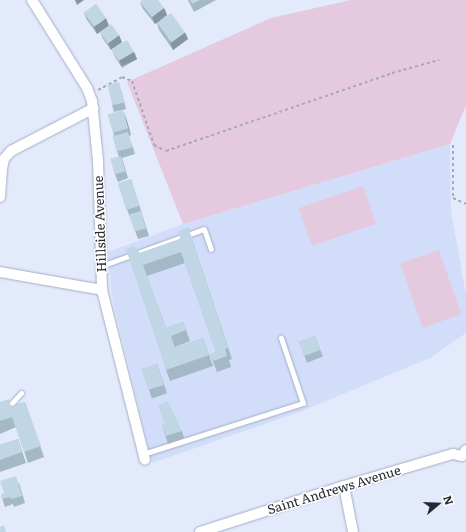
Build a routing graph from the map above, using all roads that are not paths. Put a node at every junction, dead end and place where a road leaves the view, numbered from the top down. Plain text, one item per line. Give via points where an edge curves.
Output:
1 (32, 0) edge
2 (94, 108) junction
3 (0, 197) edge
4 (210, 249) dead end
5 (102, 266) junction
6 (0, 272) edge
7 (102, 290) junction
8 (281, 338) dead end
9 (21, 393) dead end
10 (0, 408) edge
11 (144, 457) joint
12 (465, 457) edge
13 (344, 486) junction
14 (200, 532) edge
15 (353, 532) edge

1 - 2 street, Hillside Avenue via 90,93
2 - 3 street via 11,151 4,159
2 - 5 street, Hillside Avenue
4 - 5 lane via 204,230
5 - 7 street, Hillside Avenue
6 - 7 street
7 - 11 street, Hillside Avenue
8 - 11 lane via 303,403
9 - 10 lane via 9,406
12 - 13 street, Saint Andrews Avenue via 453,454
13 - 14 street, Saint Andrews Avenue
13 - 15 street

